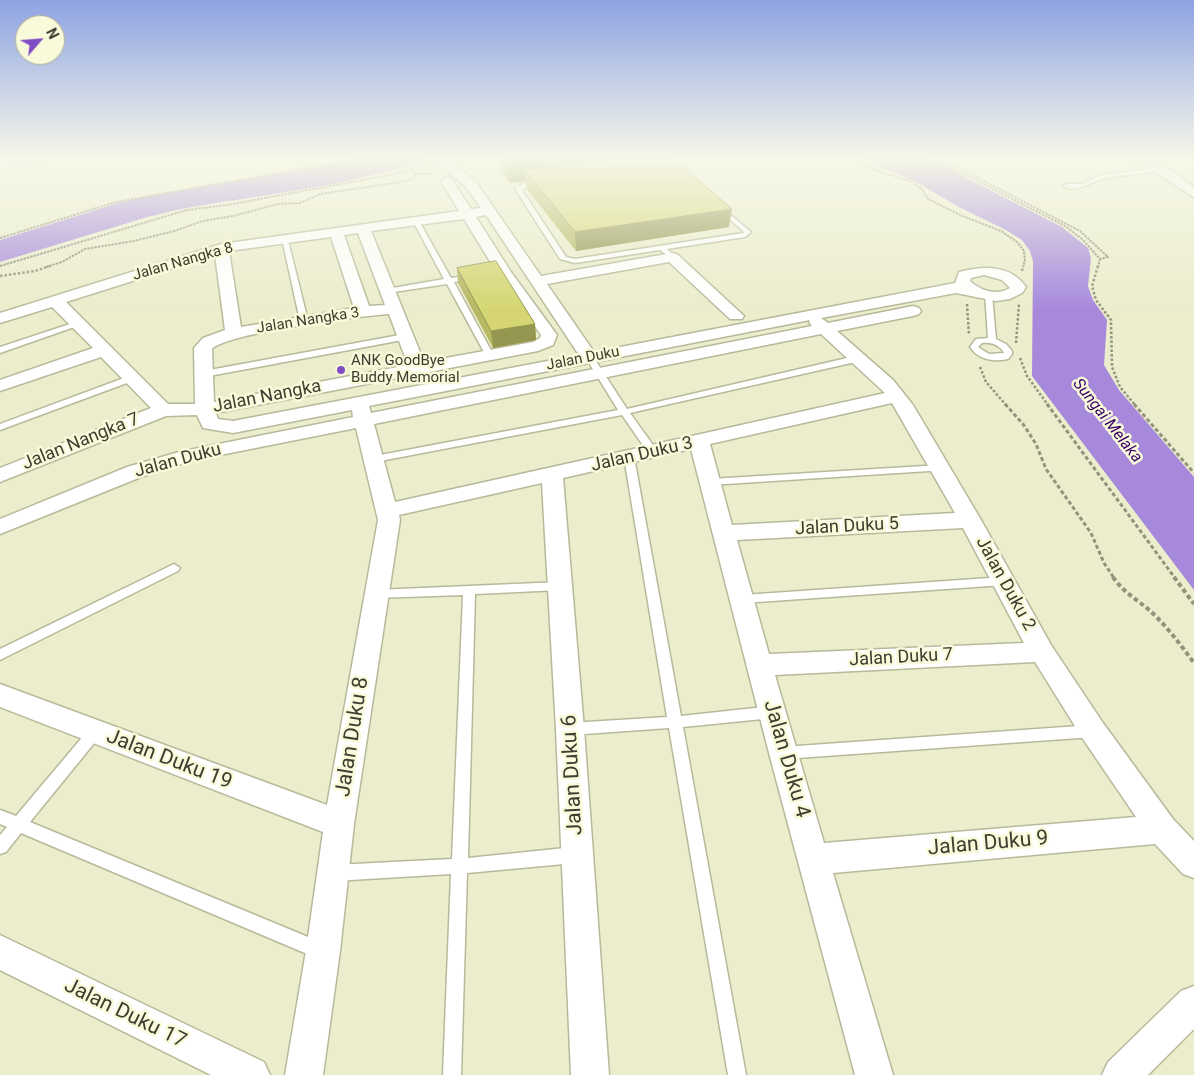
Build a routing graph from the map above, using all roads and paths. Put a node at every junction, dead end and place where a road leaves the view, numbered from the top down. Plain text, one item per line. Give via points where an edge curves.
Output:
1 (96, 208) edge
2 (198, 208) edge
3 (263, 208) edge
4 (463, 208) edge
5 (487, 208) edge
6 (531, 208) edge
7 (720, 208) edge
8 (945, 208) edge
9 (1030, 208) edge
10 (1039, 208) edge
11 (489, 211) junction
12 (467, 214) junction
13 (416, 221) junction
14 (363, 228) junction
15 (336, 232) junction
16 (0, 238) edge
17 (284, 240) junction
18 (221, 248) junction
19 (659, 253) junction
20 (1100, 258) junction
21 (0, 266) edge
22 (969, 273) junction
23 (1020, 275) dead end
24 (0, 276) edge
25 (486, 276) edge
26 (449, 281) junction
27 (538, 281) junction
28 (949, 289) junction
29 (972, 290) junction
30 (387, 291) junction
31 (988, 295) junction
32 (55, 300) junction
33 (1019, 302) dead end
34 (394, 309) junction
35 (362, 311) junction
36 (736, 316) junction
37 (811, 316) junction
38 (0, 318) edge
39 (304, 321) junction
40 (79, 324) junction
41 (228, 334) junction
42 (406, 337) junction
43 (620, 338) dead end
44 (968, 339) dead end
45 (992, 340) dead end
46 (1016, 346) dead end
47 (0, 350) edge
48 (104, 350) junction
49 (489, 354) junction
50 (1019, 354) dead end
51 (860, 358) junction
52 (978, 362) dead end
53 (595, 366) junction
54 (418, 368) junction
55 (204, 374) junction
56 (132, 378) junction
57 (0, 386) edge
58 (897, 396) junction
59 (205, 409) junction
60 (162, 410) junction
61 (362, 412) junction
62 (624, 412) junction
63 (0, 427) edge
64 (699, 442) junction
65 (653, 452) junction
66 (629, 457) junction
67 (375, 459) junction
68 (941, 468) junction
69 (1194, 473) edge
70 (0, 475) edge
71 (552, 475) junction
72 (710, 482) junction
73 (387, 511) junction
74 (970, 520) junction
75 (0, 528) edge
76 (725, 533) junction
77 (174, 568) dead end
78 (1004, 581) junction
79 (561, 586) junction
80 (469, 591) junction
81 (376, 594) junction
82 (743, 599) junction
83 (1194, 604) edge
84 (1042, 652) junction
85 (0, 655) edge
86 (1194, 663) edge
87 (759, 665) junction
88 (0, 695) edge
89 (773, 712) junction
90 (676, 722) junction
91 (570, 728) junction
92 (1093, 731) junction
93 (95, 732) junction
94 (783, 753) junction
95 (0, 817) edge
96 (18, 824) junction
97 (339, 824) junction
98 (1162, 829) junction
99 (0, 847) edge
100 (577, 855) junction
101 (814, 859) junction
102 (1194, 863) edge
103 (460, 866) junction
104 (332, 873) junction
105 (323, 951) junction
106 (0, 952) edge
107 (1194, 1004) edge
108 (251, 1075) edge
109 (304, 1075) edge
110 (452, 1075) edge
111 (590, 1075) edge
112 (737, 1075) edge
113 (874, 1075) edge
114 (1121, 1075) edge

1 - 16 path
2 - 21 path
3 - 24 path via 202,221 134,241 85,249 62,262
4 - 12 street
5 - 11 street
6 - 19 lane via 564,259
7 - 19 lane via 748,232
8 - 23 path via 1002,231 1017,242 1024,251 1025,260
9 - 20 path via 1082,238
10 - 20 path via 1080,231 1108,256
11 - 12 street, Jalan Nangka 8
11 - 27 street
12 - 13 street, Jalan Nangka 8
12 - 49 street, Jalan Nangka via 500,273 549,335 547,341 538,346
13 - 14 street, Jalan Nangka 8
13 - 26 lane
14 - 15 street, Jalan Nangka 8
14 - 30 street
15 - 17 street, Jalan Nangka 8
15 - 35 street
17 - 18 street, Jalan Nangka 8
17 - 39 lane
18 - 32 street, Jalan Nangka 8
18 - 41 street
19 - 27 street
19 - 36 street
20 - 69 path via 1092,286 1096,300 1111,320 1114,374 1120,387
22 - 29 street via 964,275 962,282
22 - 31 street via 1002,275 1018,286 1013,294
22 - 37 street
25 - 26 lane
26 - 30 lane
26 - 49 lane
27 - 53 street
28 - 29 street
28 - 37 street via 960,302
28 - 44 path via 964,291 967,295
29 - 31 street
30 - 34 street
31 - 45 lane
32 - 38 street, Jalan Nangka 8
32 - 40 street
33 - 46 path
34 - 35 street, Jalan Nangka 3
34 - 42 street
35 - 39 street, Jalan Nangka 3
36 - 37 street
36 - 43 street
37 - 51 street, Jalan Duku 2
37 - 53 street, Jalan Duku
39 - 41 street, Jalan Nangka 3
40 - 47 lane
40 - 48 street
41 - 55 street via 203,348
42 - 54 street
42 - 55 lane
48 - 56 street
48 - 57 street
49 - 54 street, Jalan Nangka
50 - 83 path via 1027,376
51 - 58 street, Jalan Duku 2
51 - 62 lane
52 - 86 path via 986,382 1036,444 1046,469 1090,533 1118,585 1149,610
53 - 61 street, Jalan Duku
53 - 62 lane
54 - 59 street, Jalan Nangka
55 - 59 street
56 - 60 street
56 - 63 lane
58 - 64 street, Jalan Duku 3
58 - 68 street, Jalan Duku 2
59 - 60 street, Jalan Nangka
59 - 61 street, Jalan Duku via 210,424 233,427
60 - 70 street, Jalan Nangka 7
61 - 67 street, Jalan Duku 8
61 - 75 street, Jalan Duku via 160,463
62 - 65 lane
62 - 67 lane
64 - 65 street, Jalan Duku 3
64 - 72 street, Jalan Duku 4
65 - 66 street, Jalan Duku 3
66 - 71 street, Jalan Duku 3
66 - 90 lane
67 - 73 street, Jalan Duku 8
68 - 72 lane
68 - 74 street, Jalan Duku 2
71 - 73 street, Jalan Duku 3
71 - 79 street, Jalan Duku 6
72 - 76 street, Jalan Duku 4
73 - 81 street, Jalan Duku 8 via 389,520
74 - 76 street, Jalan Duku 5
74 - 78 street, Jalan Duku 2
76 - 82 street, Jalan Duku 4
77 - 85 lane
78 - 82 lane
78 - 84 street, Jalan Duku 2
79 - 80 lane
79 - 91 street, Jalan Duku 6
80 - 81 lane
80 - 103 lane
81 - 97 street, Jalan Duku 8
82 - 87 street, Jalan Duku 4
84 - 87 street, Jalan Duku 7
84 - 92 street, Jalan Duku 2
87 - 89 street, Jalan Duku 4
88 - 93 street, Jalan Duku 19
89 - 90 lane
89 - 94 street, Jalan Duku 4
90 - 91 lane
90 - 112 lane
91 - 100 street, Jalan Duku 6
92 - 94 lane
92 - 98 street, Jalan Duku 2
93 - 96 lane
93 - 97 street, Jalan Duku 19
94 - 101 street, Jalan Duku 4
95 - 96 lane
96 - 99 lane
96 - 105 lane
97 - 104 street, Jalan Duku 8
98 - 101 street, Jalan Duku 9
98 - 102 street, Jalan Duku 2
100 - 103 lane
100 - 111 street, Jalan Duku 6
101 - 113 street, Jalan Duku 4
103 - 104 lane
103 - 110 lane
104 - 105 street, Jalan Duku 8
105 - 109 street, Jalan Duku 8
106 - 108 street, Jalan Duku 17
107 - 114 street

